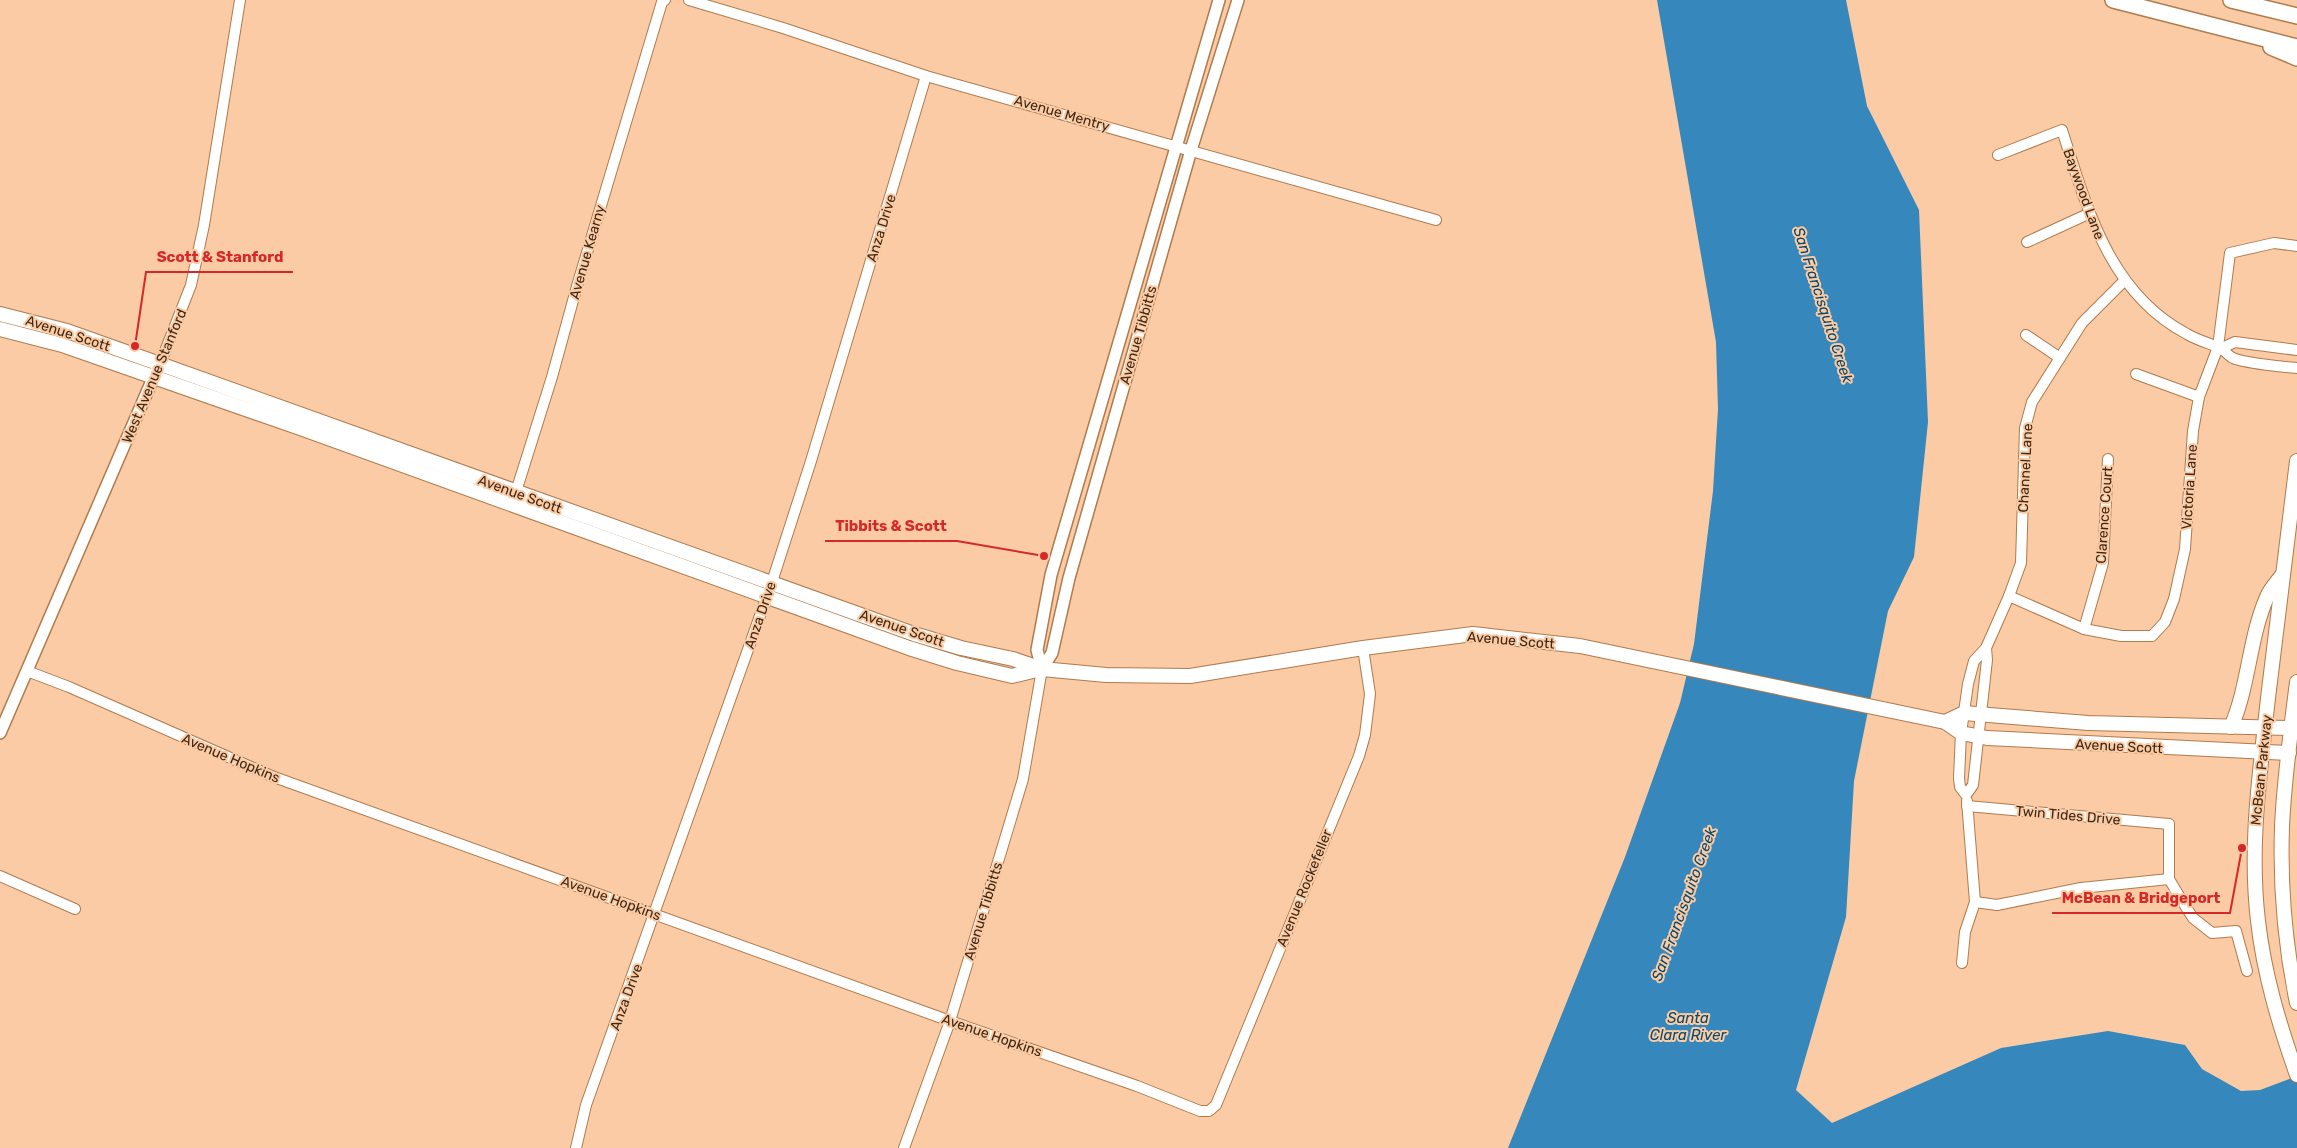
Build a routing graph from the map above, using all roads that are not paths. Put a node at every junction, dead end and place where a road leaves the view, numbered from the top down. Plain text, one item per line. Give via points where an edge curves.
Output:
1 (240, 0) edge
2 (665, 0) edge
3 (689, 0) edge
4 (1219, 0) edge
5 (1238, 0) edge
6 (2113, 0) edge
7 (2231, 0) edge
8 (2297, 4) edge
9 (2274, 10) junction
10 (2297, 16) edge
11 (2262, 36) junction
12 (2297, 47) edge
13 (2297, 58) edge
14 (926, 76) junction
15 (1177, 146) junction
16 (1191, 150) junction
17 (1998, 155) dead end
18 (2088, 214) junction
19 (1436, 220) dead end
20 (2028, 242) dead end
21 (2297, 246) edge
22 (2124, 281) junction
23 (0, 314) edge
24 (0, 329) edge
25 (2026, 335) dead end
26 (2220, 347) junction
27 (2297, 350) edge
28 (2060, 358) junction
29 (160, 364) junction
30 (2297, 368) edge
31 (2136, 374) dead end
32 (153, 379) junction
33 (2199, 397) junction
34 (2108, 459) dead end
35 (2297, 461) edge
36 (516, 492) junction
37 (511, 506) junction
38 (2283, 574) junction
39 (772, 582) junction
40 (2009, 596) junction
41 (767, 597) junction
42 (2084, 629) junction
43 (1363, 648) junction
44 (1986, 648) junction
45 (1042, 669) junction
46 (27, 671) junction
47 (2297, 682) edge
48 (1964, 713) junction
49 (1980, 715) junction
50 (1946, 722) junction
51 (2231, 727) junction
52 (2265, 728) junction
53 (2294, 728) edge
54 (0, 733) edge
55 (1961, 733) junction
56 (1977, 737) junction
57 (2262, 752) junction
58 (2293, 752) edge
59 (1966, 795) junction
60 (1967, 806) junction
61 (0, 876) edge
62 (2169, 879) junction
63 (1975, 902) junction
64 (75, 909) dead end
65 (656, 914) junction
66 (1962, 963) dead end
67 (2247, 971) dead end
68 (2297, 1002) edge
69 (950, 1021) junction
70 (2297, 1075) edge
71 (1200, 1111) joint
72 (576, 1148) edge
73 (904, 1148) edge

1 - 29 street, West Avenue Stanford via 204,225 191,285
2 - 36 street, Avenue Kearny
3 - 14 street, Avenue Mentry
4 - 15 street, Avenue Tibbitts
5 - 16 street, Avenue Tibbitts
6 - 11 main road
7 - 9 main road
8 - 9 main road
9 - 10 main road
11 - 12 main road
11 - 13 main road via 2274,49
14 - 15 street, Avenue Mentry
14 - 39 street, Anza Drive via 812,461
15 - 16 street, Avenue Mentry
15 - 45 street, Avenue Tibbitts via 1051,575 1037,650
16 - 19 street, Avenue Mentry
16 - 45 street, Avenue Tibbitts via 1069,578 1052,653
17 - 18 street, Baywood Lane via 2062,130
18 - 20 street
18 - 22 street, Baywood Lane
21 - 26 street, Victoria Lane via 2274,243 2230,253
22 - 26 street, Baywood Lane via 2161,317 2186,334
22 - 28 street, Channel Lane via 2082,323
23 - 29 main road, Avenue Scott via 66,332
24 - 32 main road, Avenue Scott via 62,345
25 - 28 street
26 - 27 street via 2235,342
26 - 30 street, Baywood Lane via 2233,358
26 - 33 street, Victoria Lane
28 - 40 street, Channel Lane via 2032,402 2025,428 2021,562
29 - 32 street, West Avenue Stanford
29 - 36 main road, Avenue Scott
31 - 33 street
32 - 37 main road, Avenue Scott
32 - 46 street, West Avenue Stanford
33 - 42 street, Victoria Lane via 2193,431 2185,549 2174,599 2165,622 2152,636 2121,636
34 - 42 street, Clarence Court via 2103,563
35 - 38 main road, McBean Parkway
36 - 37 street, Avenue Kearny
36 - 39 main road, Avenue Scott
37 - 41 main road, Avenue Scott
38 - 51 main road via 2261,612 2238,711
38 - 52 main road, McBean Parkway
39 - 41 street, Anza Drive
39 - 45 main road, Avenue Scott via 914,634
40 - 42 street, Victoria Lane
40 - 44 street, Channel Lane
41 - 45 main road, Avenue Scott via 956,663 1012,676
41 - 65 street, Anza Drive
43 - 45 main road, Avenue Scott via 1192,676 1106,675
43 - 50 main road, Avenue Scott via 1473,634 1580,646
43 - 71 street, Avenue Rockefeller via 1370,694 1359,756 1216,1104 1210,1111
44 - 48 street via 1974,661
44 - 49 street
45 - 69 street, Avenue Tibbitts via 1023,779
46 - 54 street, West Avenue Stanford
46 - 65 street, Avenue Hopkins via 274,777
47 - 53 main road, McBean Parkway
48 - 49 main road, Avenue Scott
48 - 50 main road
48 - 55 street
49 - 51 main road, Avenue Scott via 2088,723
49 - 56 street
50 - 55 main road, Avenue Scott
51 - 52 main road, Avenue Scott
52 - 53 main road, Avenue Scott
52 - 57 main road, McBean Parkway
53 - 58 main road, McBean Parkway
55 - 56 main road, Avenue Scott
55 - 59 street via 1959,785
56 - 57 main road, Avenue Scott
56 - 59 street via 1973,785
57 - 58 main road, Avenue Scott
57 - 70 main road, McBean Parkway via 2254,842 2258,919 2271,995
58 - 68 main road, McBean Parkway via 2282,827 2283,891 2287,944
59 - 60 street
60 - 62 street, Twin Tides Drive via 2169,824
60 - 63 street
61 - 64 street
62 - 63 street via 2081,888 1997,905
62 - 67 street via 2202,927 2212,933 2236,931
63 - 66 street via 1965,932
65 - 69 street, Avenue Hopkins
65 - 72 street, Anza Drive via 586,1105
69 - 71 street, Avenue Hopkins
69 - 73 street, Avenue Tibbitts

